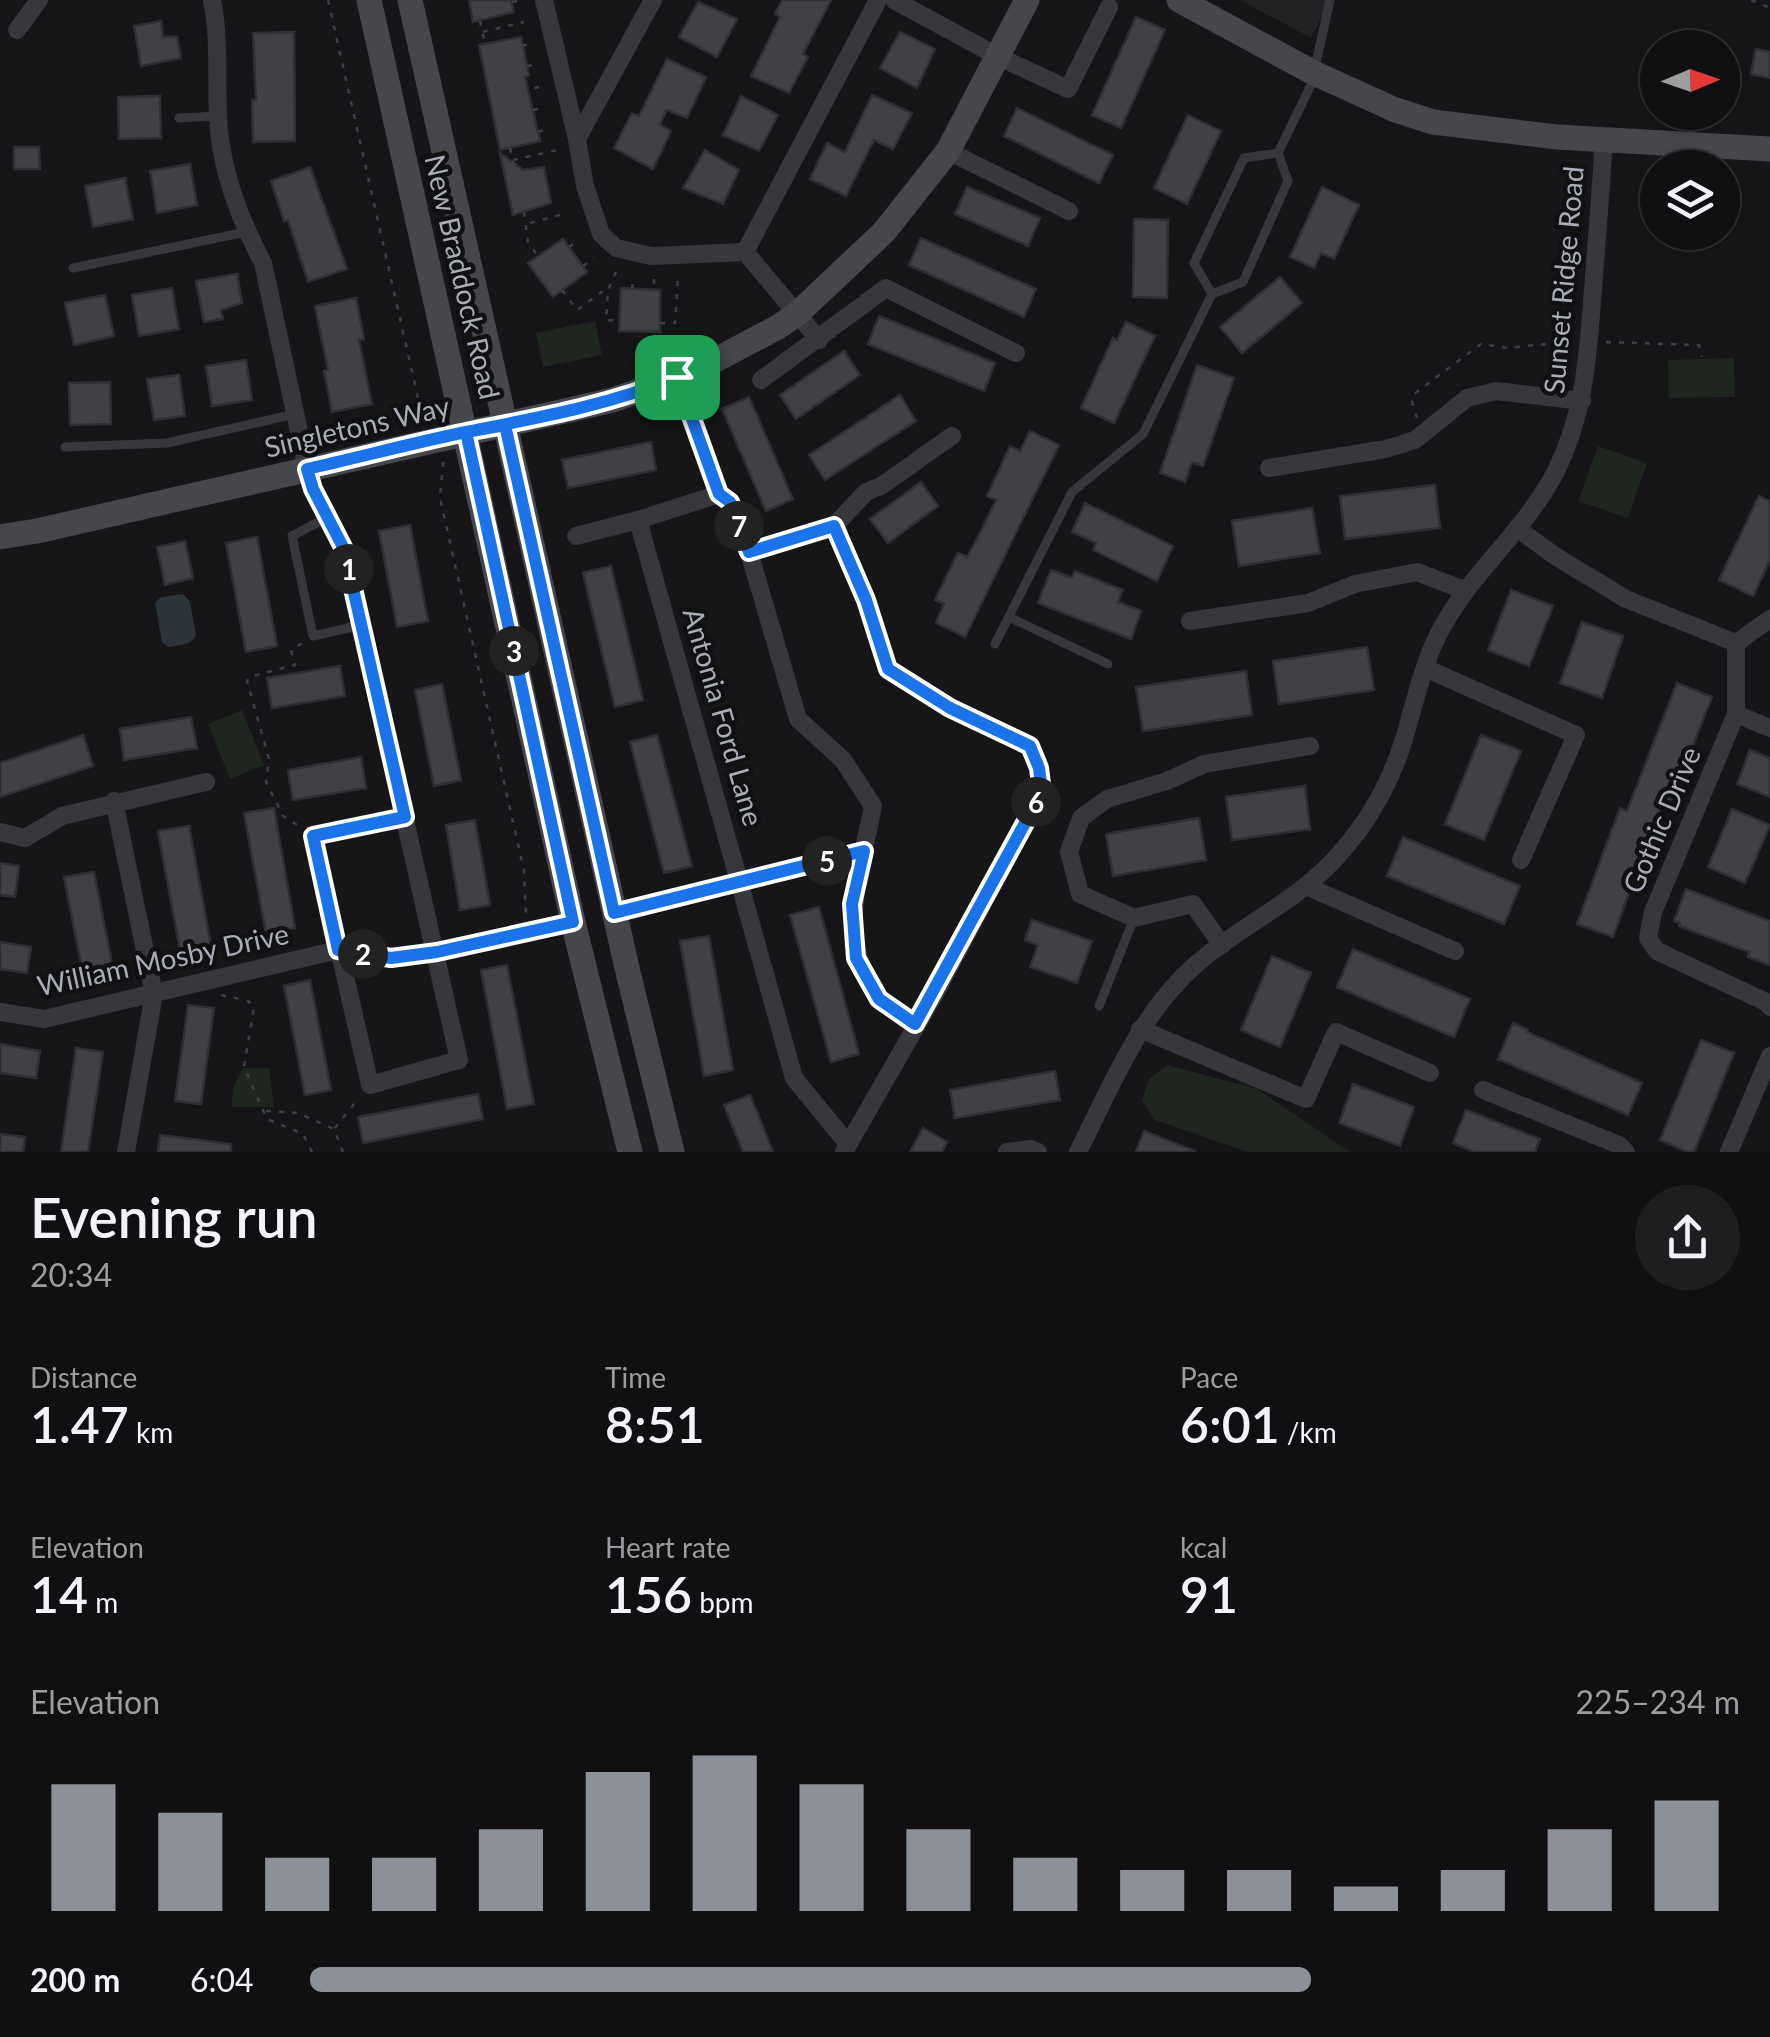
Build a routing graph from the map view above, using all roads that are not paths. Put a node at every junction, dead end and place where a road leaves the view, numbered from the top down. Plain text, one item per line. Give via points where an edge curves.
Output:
1 (39, 0) edge
2 (212, 0) edge
3 (369, 0) edge
4 (410, 0) edge
5 (544, 0) edge
6 (653, 0) edge
7 (878, 0) edge
8 (894, 0) edge
9 (1027, 0) edge
10 (1179, 0) edge
11 (1330, 0) edge
12 (1109, 7) dead end
13 (18, 30) dead end
14 (999, 56) junction
15 (1312, 72) junction
16 (218, 116) junction
17 (179, 118) dead end
18 (1604, 138) junction
19 (577, 139) junction
20 (1770, 149) edge
21 (948, 152) junction
22 (1278, 153) junction
23 (1069, 211) dead end
24 (247, 232) junction
25 (745, 252) junction
26 (72, 268) dead end
27 (1212, 294) junction
28 (796, 314) junction
29 (819, 340) junction
30 (1016, 354) dead end
31 (677, 377) junction
32 (761, 380) dead end
33 (1582, 401) junction
34 (295, 414) junction
35 (505, 425) junction
36 (466, 432) junction
37 (952, 436) dead end
38 (65, 447) dead end
39 (1270, 468) dead end
40 (307, 469) junction
41 (719, 494) junction
42 (328, 518) junction
43 (638, 520) junction
44 (834, 526) junction
45 (1516, 528) junction
46 (576, 536) dead end
47 (0, 537) edge
48 (749, 552) junction
49 (1464, 590) junction
50 (1011, 618) junction
51 (1770, 619) edge
52 (1190, 621) dead end
53 (362, 625) junction
54 (1736, 643) junction
55 (995, 644) dead end
56 (1108, 664) dead end
57 (1424, 668) junction
58 (1736, 714) junction
59 (1770, 728) edge
60 (1310, 746) dead end
61 (206, 782) dead end
62 (114, 802) junction
63 (405, 817) junction
64 (0, 832) edge
65 (864, 851) junction
66 (1521, 860) dead end
67 (741, 882) junction
68 (1308, 887) junction
69 (614, 913) junction
70 (1134, 918) junction
71 (573, 922) junction
72 (1222, 946) junction
73 (338, 950) junction
74 (1456, 951) dead end
75 (437, 952) junction
76 (154, 994) junction
77 (1099, 1006) dead end
78 (1770, 1007) edge
79 (0, 1012) edge
80 (915, 1024) junction
81 (1140, 1029) junction
82 (1770, 1056) edge
83 (1430, 1072) dead end
84 (1483, 1090) dead end
85 (846, 1148) edge
86 (126, 1152) edge
87 (630, 1152) edge
88 (672, 1152) edge
89 (1007, 1152) edge
90 (1038, 1152) edge
91 (1078, 1152) edge
92 (1626, 1152) edge
93 (1729, 1152) edge

1 - 13 street
2 - 16 street
3 - 36 main road, New Braddock Road
4 - 35 main road, New Braddock Road
5 - 19 street
6 - 19 street
7 - 25 street
8 - 14 street
9 - 14 main road, Singletons Way
10 - 15 main road
11 - 15 lane
12 - 14 street via 1068,89
14 - 21 main road, Singletons Way
15 - 18 main road via 1433,122
15 - 22 lane
16 - 17 lane
16 - 24 street via 222,157
18 - 20 main road
18 - 33 street, Sunset Ridge Road
19 - 25 street via 592,213 600,234 616,248 651,256
21 - 23 street
21 - 28 main road, Singletons Way via 884,232
22 - 27 lane via 1288,181 1243,282
22 - 27 lane via 1244,158 1194,263
24 - 26 lane
24 - 34 street via 263,263
25 - 28 street
27 - 50 lane via 1143,434 1072,492
28 - 29 street
28 - 31 main road, Singletons Way
29 - 30 street via 886,288
29 - 32 street
31 - 35 main road, Singletons Way
31 - 41 street
33 - 39 street via 1496,391 1467,398 1415,440
33 - 45 street, Sunset Ridge Road via 1554,474
34 - 38 lane via 167,443
34 - 40 street
35 - 36 main road, Singletons Way
35 - 69 main road, New Braddock Road
36 - 40 main road, Singletons Way
36 - 71 main road, New Braddock Road
37 - 44 street via 866,492
40 - 42 street
40 - 47 main road, Singletons Way
41 - 43 street
41 - 48 street via 730,502
42 - 53 street via 344,549
42 - 53 lane via 292,536 314,636
43 - 46 street
43 - 67 street, Antonia Ford Lane
44 - 48 street
44 - 80 street via 888,669 1030,746 1039,768 1042,792
45 - 49 street, Sunset Ridge Road
45 - 54 street via 1626,599
48 - 65 street via 798,719 843,760 874,806
49 - 52 street via 1416,572 1355,584 1308,603
49 - 57 street, Sunset Ridge Road
50 - 55 lane
50 - 56 lane
51 - 54 street
53 - 63 street
54 - 58 street, Gothic Drive
57 - 66 street via 1576,735
57 - 68 street, Sunset Ridge Road via 1376,805
58 - 59 street
58 - 78 street, Gothic Drive via 1648,938 1657,951
60 - 70 street via 1204,764 1107,799 1081,818 1069,852 1080,894
61 - 62 street
62 - 64 street via 62,816 26,838
62 - 76 street
63 - 73 street via 315,836
63 - 75 street
65 - 67 street
65 - 80 street via 852,904 856,958 879,999
67 - 69 street
67 - 85 street, Antonia Ford Lane via 794,1078
68 - 72 street, Sunset Ridge Road
68 - 74 street
69 - 88 main road, New Braddock Road
70 - 72 street via 1193,904
70 - 77 lane
71 - 75 street, William Mosby Drive
71 - 87 main road, New Braddock Road
72 - 81 street, Sunset Ridge Road via 1170,991
73 - 75 street, William Mosby Drive via 391,958
73 - 75 street via 370,1085 459,1060
73 - 76 street, William Mosby Drive
76 - 79 street, William Mosby Drive via 44,1020
76 - 86 street
80 - 85 street
81 - 83 street via 1306,1099 1336,1032
81 - 91 street, Sunset Ridge Road
82 - 93 street
84 - 92 street
89 - 90 street

